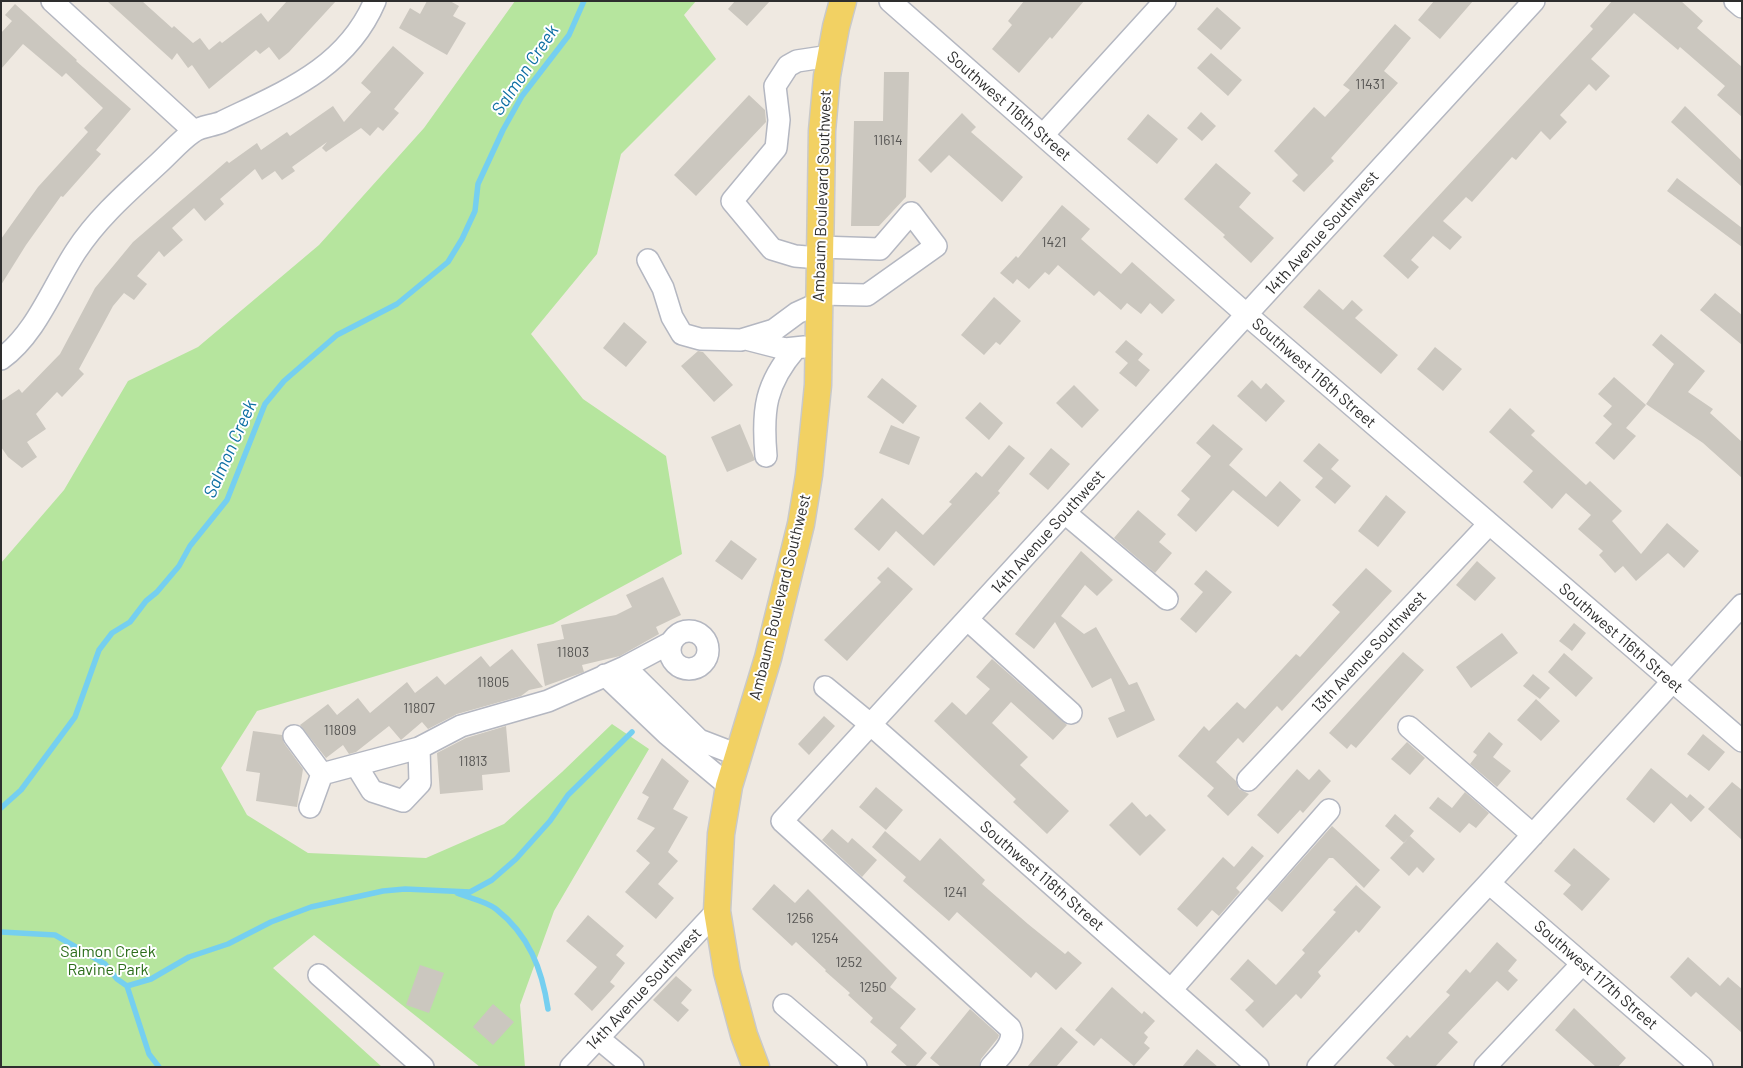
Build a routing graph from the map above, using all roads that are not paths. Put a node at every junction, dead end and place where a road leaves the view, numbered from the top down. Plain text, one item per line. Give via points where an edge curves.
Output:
1 (52, 1) edge
2 (375, 1) edge
3 (843, 1) edge
4 (1164, 1) edge
5 (1534, 1) edge
6 (1735, 1) edge
7 (902, 5) edge
8 (1742, 7) edge
9 (830, 56) junction
10 (194, 131) junction
11 (1043, 135) junction
12 (819, 252) junction
13 (648, 260) dead end
14 (819, 298) junction
15 (1247, 315) junction
16 (774, 330) junction
17 (746, 339) junction
18 (807, 347) junction
19 (1, 360) edge
20 (766, 456) dead end
21 (1065, 513) junction
22 (1489, 524) junction
23 (1167, 599) dead end
24 (1742, 605) edge
25 (968, 620) junction
26 (670, 643) dead end
27 (615, 671) junction
28 (1671, 682) junction
29 (825, 687) dead end
30 (1071, 713) dead end
31 (679, 720) junction
32 (870, 724) junction
33 (1409, 727) dead end
34 (294, 736) dead end
35 (1742, 741) edge
36 (419, 748) junction
37 (738, 755) junction
38 (356, 766) junction
39 (322, 774) junction
40 (1248, 780) dead end
41 (728, 786) junction
42 (310, 807) dead end
43 (1330, 810) dead end
44 (1533, 835) junction
45 (1489, 884) junction
46 (717, 911) junction
47 (1582, 964) junction
48 (319, 975) dead end
49 (1171, 990) junction
50 (784, 1006) dead end
51 (598, 1038) junction
52 (423, 1067) edge
53 (571, 1067) edge
54 (633, 1067) edge
55 (756, 1067) edge
56 (856, 1067) edge
57 (991, 1067) edge
58 (1258, 1067) edge
59 (1318, 1067) edge
60 (1485, 1067) edge
61 (1702, 1067) edge

1 - 10 street
2 - 10 street via 366,22 343,52 317,73 219,124
3 - 9 main road, Ambaum Boulevard Southwest
4 - 11 street
5 - 15 street, 14th Avenue Southwest
6 - 8 street
7 - 11 street, Southwest 116th Street
9 - 12 main road, Ambaum Boulevard Southwest via 822,131
9 - 12 street via 788,66 775,86 779,120 776,148 732,200 772,249 795,256
10 - 19 street via 106,212 77,250 28,331
11 - 15 street, Southwest 116th Street
12 - 14 main road, Ambaum Boulevard Southwest
12 - 14 street via 880,248 911,213 936,246 867,296
13 - 17 street via 664,288 672,317 682,334 700,339
14 - 16 street
14 - 18 main road, Ambaum Boulevard Southwest
15 - 21 street, 14th Avenue Southwest
15 - 22 street, Southwest 116th Street
16 - 17 street
16 - 18 street
17 - 18 street via 776,348
18 - 20 street via 776,374 766,399
18 - 37 main road, Ambaum Boulevard Southwest via 818,385 801,524 768,658
21 - 23 street
21 - 25 street, 14th Avenue Southwest
22 - 28 street, Southwest 116th Street
22 - 40 street, 13th Avenue Southwest
24 - 28 street
25 - 30 street
25 - 32 street, 14th Avenue Southwest
26 - 27 street
27 - 31 street
27 - 36 street via 548,701 461,726
28 - 35 street, Southwest 116th Street
28 - 44 street
29 - 32 street, Southwest 118th Street
31 - 37 street via 699,740
31 - 41 street
32 - 49 street, Southwest 118th Street
32 - 57 street, 14th Avenue Southwest via 782,821 1010,1028 1012,1040
33 - 44 street
34 - 39 street
36 - 38 street
36 - 38 street via 420,783 403,801 372,790
37 - 41 main road, Ambaum Boulevard Southwest
38 - 39 street
39 - 42 street
41 - 46 main road, Ambaum Boulevard Southwest via 721,834
43 - 49 street
44 - 45 street
45 - 47 street, Southwest 117th Street
45 - 59 street
46 - 51 street, 14th Avenue Southwest
46 - 55 main road, Ambaum Boulevard Southwest via 727,972
47 - 60 street
47 - 61 street, Southwest 117th Street
48 - 52 street
49 - 58 street, Southwest 118th Street
50 - 56 street
51 - 53 street, 14th Avenue Southwest
51 - 54 street

